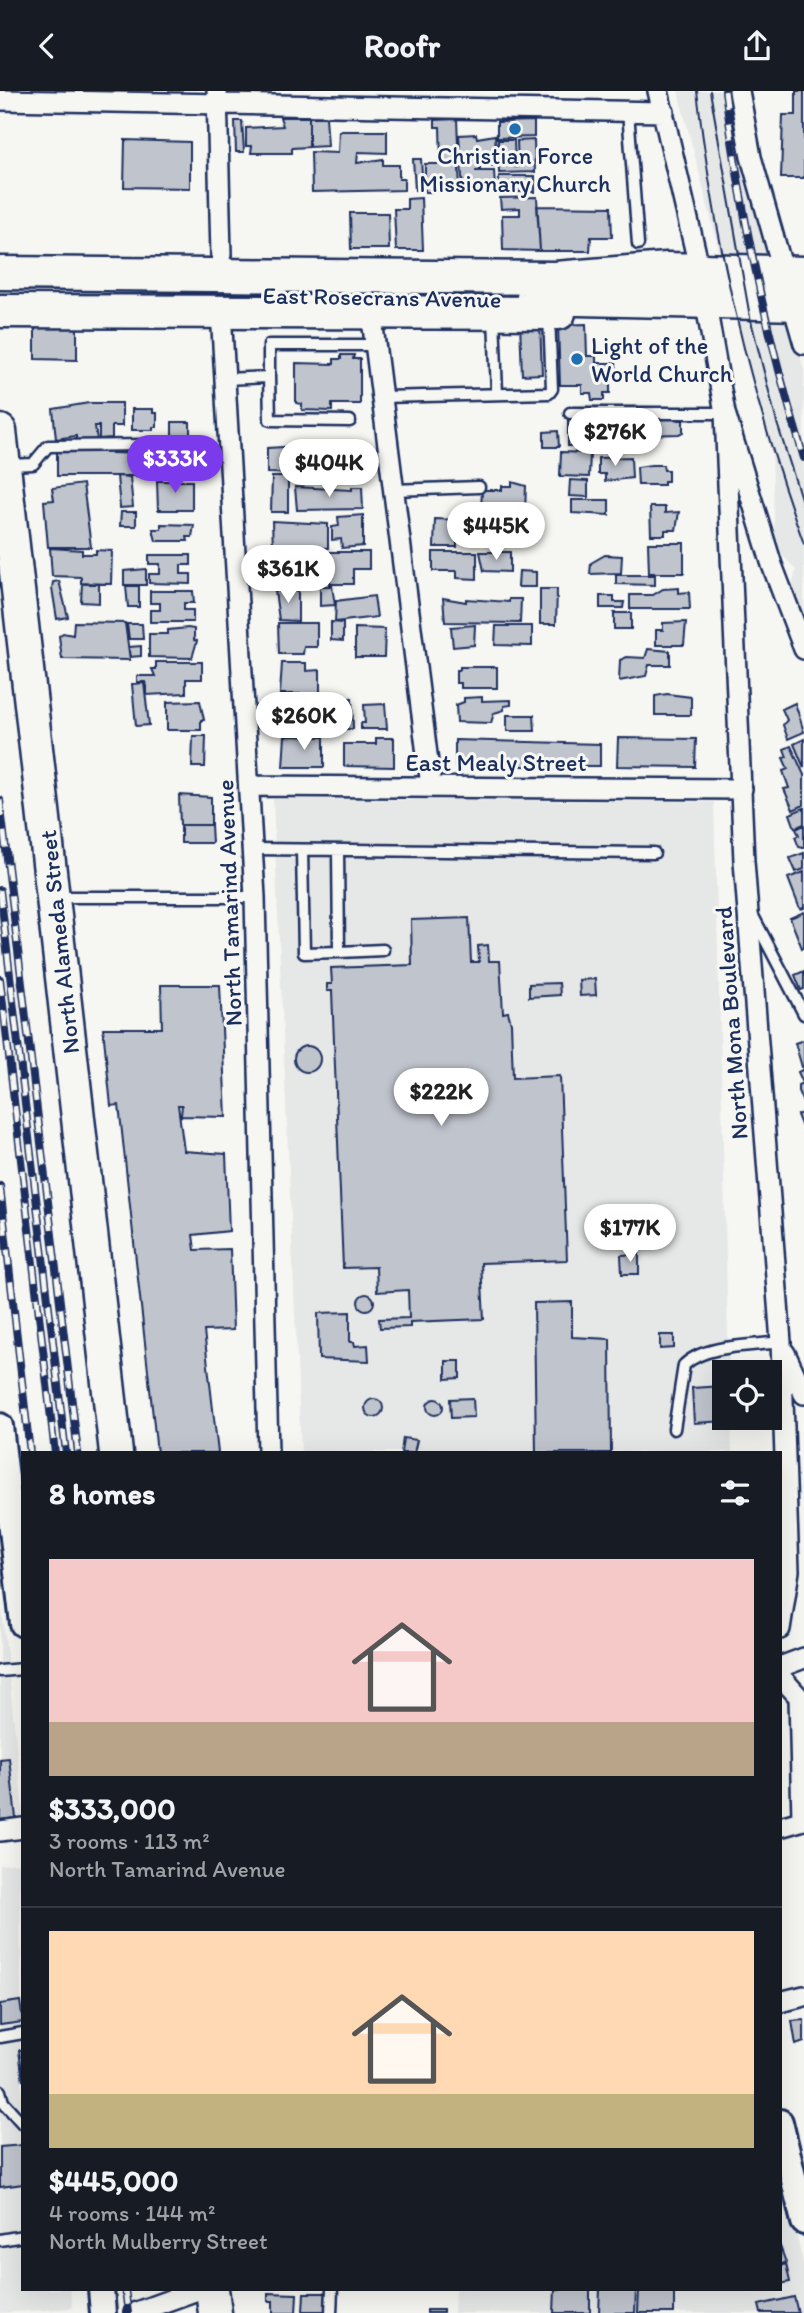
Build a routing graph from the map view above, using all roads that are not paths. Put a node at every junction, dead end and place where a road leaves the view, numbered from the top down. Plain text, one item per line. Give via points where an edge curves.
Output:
1 (658, 91) edge
2 (739, 91) edge
3 (217, 96) edge
4 (0, 100) edge
5 (628, 111) junction
6 (664, 112) junction
7 (638, 244) dead end
8 (0, 254) edge
9 (220, 255) junction
10 (667, 269) junction
11 (700, 271) junction
12 (781, 273) edge
13 (0, 274) edge
14 (268, 286) junction
15 (0, 293) edge
16 (693, 303) junction
17 (786, 304) edge
18 (0, 311) edge
19 (221, 311) junction
20 (371, 311) junction
21 (494, 312) junction
22 (549, 312) junction
23 (804, 344) edge
24 (375, 345) junction
25 (269, 377) junction
26 (225, 379) junction
27 (497, 394) junction
28 (382, 397) junction
29 (569, 413) dead end
30 (725, 413) junction
31 (350, 421) dead end
32 (0, 431) edge
33 (151, 445) dead end
34 (4, 465) junction
35 (479, 487) dead end
36 (393, 490) junction
37 (804, 649) edge
38 (250, 786) junction
39 (431, 786) junction
40 (741, 789) junction
41 (253, 849) junction
42 (302, 850) junction
43 (338, 850) junction
44 (653, 853) dead end
45 (54, 897) junction
46 (255, 897) junction
47 (747, 905) junction
48 (383, 950) dead end
49 (339, 952) junction
50 (804, 1014) edge
51 (780, 1342) junction
52 (804, 1394) edge
53 (0, 1426) edge
54 (674, 1429) dead end
55 (116, 1451) edge
56 (268, 1451) edge
57 (785, 1556) edge
58 (782, 1600) edge
59 (21, 1608) edge
60 (804, 1658) edge
61 (782, 1666) edge
62 (21, 1669) edge
63 (0, 1671) edge
64 (782, 1678) edge
65 (803, 1820) edge
66 (782, 1826) edge
67 (21, 1828) edge
68 (0, 1831) edge
69 (804, 1996) edge
70 (782, 2001) edge
71 (21, 2033) edge
72 (0, 2037) edge
73 (0, 2091) edge
74 (21, 2122) edge
75 (782, 2130) edge
76 (793, 2175) edge
77 (804, 2222) edge
78 (21, 2237) edge
79 (0, 2240) edge
80 (101, 2291) edge
81 (194, 2291) edge
82 (212, 2291) edge
83 (331, 2291) edge
84 (103, 2313) edge
85 (134, 2313) edge
86 (215, 2313) edge
87 (331, 2313) edge

1 - 6 street
2 - 12 street
3 - 4 street
3 - 5 street
3 - 9 street
5 - 6 street
5 - 7 lane
6 - 11 street
8 - 9 main road via 109,258
9 - 10 main road via 569,261
10 - 11 main road, East Rosecrans Avenue
10 - 14 main road, East Rosecrans Avenue via 555,278
11 - 12 main road, East Rosecrans Avenue
11 - 16 street
12 - 17 street
13 - 14 main road, East Rosecrans Avenue
14 - 15 main road, East Rosecrans Avenue
14 - 16 main road, East Rosecrans Avenue
16 - 17 main road, East Rosecrans Avenue
16 - 22 main road
16 - 30 street
17 - 23 street
18 - 19 main road
19 - 20 main road
19 - 26 street, North Tamarind Avenue
20 - 21 main road
20 - 24 street
21 - 22 main road
21 - 27 lane
22 - 27 lane via 551,392
24 - 25 lane via 269,345
24 - 28 street
25 - 26 lane
25 - 31 lane via 270,420
26 - 38 street, North Tamarind Avenue
27 - 28 lane
28 - 36 street
29 - 30 lane
30 - 37 street via 772,565
30 - 40 street, North Mona Boulevard
32 - 34 main road, North Alameda Street
33 - 34 lane via 48,446 33,464
34 - 45 main road, North Alameda Street
35 - 36 lane
36 - 39 street
38 - 39 street, East Mealy Street
38 - 41 street, North Tamarind Avenue
39 - 40 street, East Mealy Street
40 - 47 street, North Mona Boulevard
41 - 42 lane
41 - 46 street, North Tamarind Avenue
42 - 43 lane
42 - 49 lane via 304,953
43 - 44 lane
43 - 49 lane
45 - 46 lane
45 - 55 main road, North Alameda Street
46 - 56 street, North Tamarind Avenue
47 - 50 lane
47 - 51 street, North Mona Boulevard
48 - 49 lane
51 - 52 street
51 - 54 lane via 690,1360 684,1365
51 - 57 street, North Mona Boulevard
53 - 59 street
57 - 58 street, North Mona Boulevard
60 - 61 street
62 - 63 lane
64 - 65 street via 799,1697
65 - 66 street
67 - 68 street
69 - 70 street
71 - 72 lane
73 - 74 lane via 3,2102
75 - 76 street
76 - 77 street
78 - 79 lane
80 - 84 street
81 - 85 street
82 - 86 main road
83 - 87 lane

